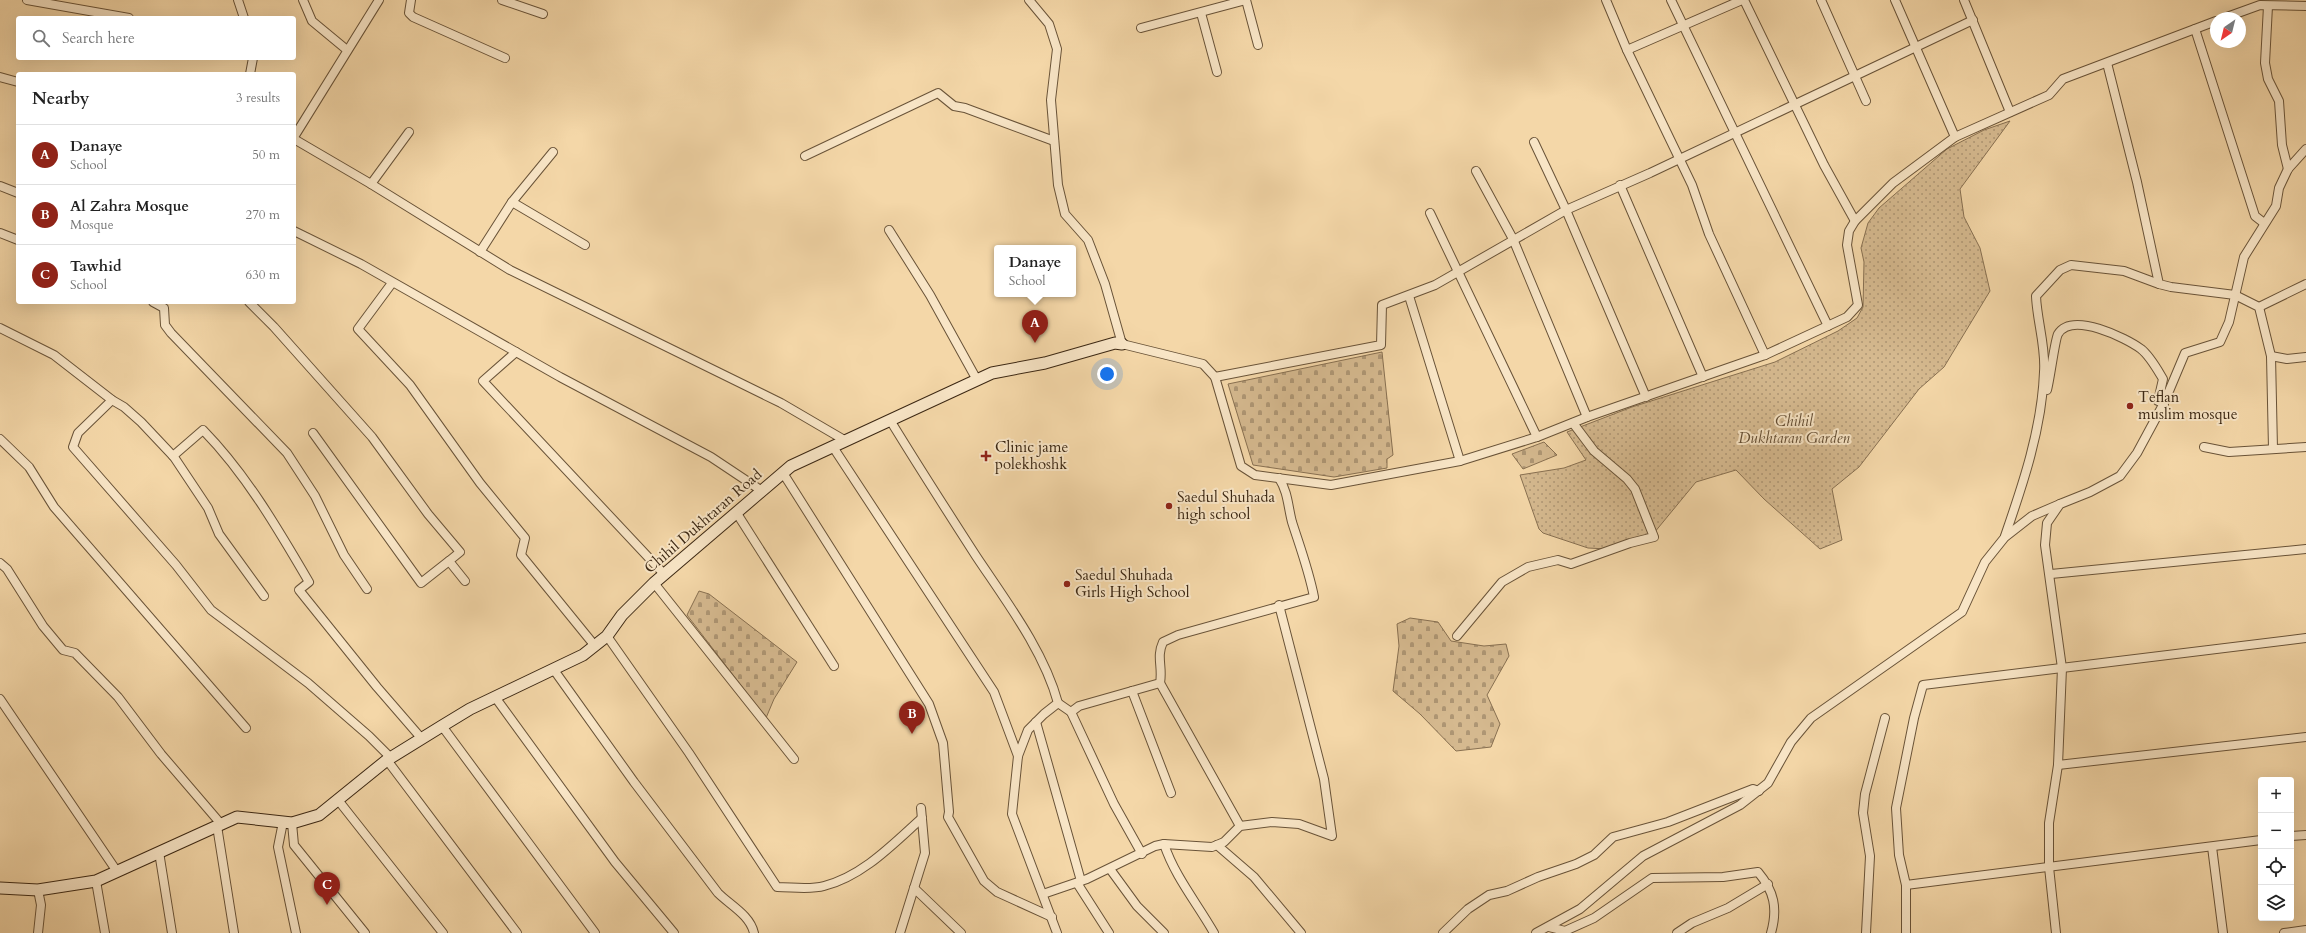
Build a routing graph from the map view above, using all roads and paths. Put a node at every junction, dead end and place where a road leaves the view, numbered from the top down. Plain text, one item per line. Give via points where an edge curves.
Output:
1 (27, 0) edge
2 (238, 0) edge
3 (303, 0) edge
4 (379, 0) edge
5 (411, 0) edge
6 (502, 0) edge
7 (1030, 0) edge
8 (1246, 0) edge
9 (1606, 0) edge
10 (1671, 0) edge
11 (1743, 0) edge
12 (1821, 0) edge
13 (1895, 0) edge
14 (1964, 0) edge
15 (2268, 6) junction
16 (2306, 6) edge
17 (1201, 12) junction
18 (2241, 12) edge
19 (543, 14) dead end
20 (118, 16) edge
21 (243, 16) edge
22 (1973, 20) junction
23 (2210, 23) edge
24 (1684, 26) junction
25 (1141, 28) dead end
26 (2195, 28) junction
27 (1258, 45) dead end
28 (1916, 48) junction
29 (347, 50) junction
30 (1627, 50) junction
31 (506, 58) dead end
32 (250, 60) edge
33 (2107, 62) junction
34 (250, 72) edge
35 (1217, 72) dead end
36 (1856, 75) junction
37 (0, 77) edge
38 (16, 81) edge
39 (1866, 101) dead end
40 (1793, 104) junction
41 (2010, 112) junction
42 (409, 132) dead end
43 (1735, 132) junction
44 (296, 135) edge
45 (1955, 137) junction
46 (296, 139) edge
47 (1054, 141) junction
48 (1534, 142) dead end
49 (2306, 149) edge
50 (553, 152) dead end
51 (805, 156) dead end
52 (1678, 159) junction
53 (2288, 169) junction
54 (1476, 171) dead end
55 (371, 184) junction
56 (1620, 185) junction
57 (0, 186) edge
58 (16, 192) edge
59 (512, 202) junction
60 (1566, 210) junction
61 (1430, 213) dead end
62 (1855, 221) junction
63 (2264, 223) junction
64 (889, 230) dead end
65 (0, 232) edge
66 (296, 232) edge
67 (16, 239) edge
68 (1512, 239) junction
69 (585, 244) dead end
70 (480, 252) junction
71 (1459, 272) junction
72 (392, 283) junction
73 (2159, 284) junction
74 (2306, 284) edge
75 (2235, 295) junction
76 (1409, 296) junction
77 (157, 304) edge
78 (251, 304) edge
79 (2259, 306) junction
80 (1828, 326) junction
81 (0, 328) edge
82 (1122, 344) junction
83 (516, 352) junction
84 (1764, 355) junction
85 (2271, 356) junction
86 (2306, 357) edge
87 (1215, 377) junction
88 (1703, 377) junction
89 (977, 380) junction
90 (1646, 397) junction
91 (112, 400) junction
92 (2164, 404) junction
93 (2039, 412) junction
94 (1587, 417) junction
95 (890, 420) junction
96 (1574, 423) junction
97 (313, 434) dead end
98 (1537, 437) junction
99 (0, 439) edge
100 (846, 441) junction
101 (833, 447) junction
102 (2204, 447) dead end
103 (2306, 447) edge
104 (2273, 449) junction
105 (173, 456) junction
106 (1460, 461) junction
107 (783, 473) junction
108 (1279, 478) junction
109 (762, 490) junction
110 (2060, 504) junction
111 (736, 512) junction
112 (2005, 537) junction
113 (2306, 549) edge
114 (449, 561) junction
115 (0, 563) edge
116 (664, 574) junction
117 (2051, 574) junction
118 (465, 581) dead end
119 (654, 583) junction
120 (367, 589) dead end
121 (264, 596) dead end
122 (1279, 605) junction
123 (607, 636) junction
124 (1457, 636) dead end
125 (2306, 638) edge
126 (596, 646) junction
127 (834, 666) dead end
128 (2062, 668) junction
129 (554, 670) junction
130 (1160, 683) junction
131 (1132, 691) junction
132 (496, 697) junction
133 (0, 699) edge
134 (1058, 703) junction
135 (1071, 712) junction
136 (1885, 718) dead end
137 (1036, 722) junction
138 (442, 726) junction
139 (246, 728) dead end
140 (2306, 737) edge
141 (422, 739) junction
142 (1018, 756) junction
143 (389, 759) junction
144 (794, 759) dead end
145 (2058, 765) junction
146 (1759, 791) junction
147 (1171, 792) dead end
148 (338, 800) junction
149 (921, 808) dead end
150 (922, 818) junction
151 (287, 823) junction
152 (219, 825) junction
153 (1240, 826) junction
154 (2306, 835) edge
155 (2294, 836) edge
156 (2258, 840) edge
157 (1164, 844) junction
158 (1217, 845) junction
159 (2212, 846) junction
160 (159, 852) junction
161 (1142, 854) junction
162 (2049, 867) junction
163 (1110, 869) junction
164 (116, 870) junction
165 (96, 881) junction
166 (1079, 882) junction
167 (1768, 884) junction
168 (1906, 885) junction
169 (0, 888) edge
170 (914, 888) junction
171 (38, 890) junction
172 (1043, 894) junction
173 (1052, 918) junction
174 (1549, 927) junction
175 (2306, 930) edge
176 (38, 933) edge
177 (105, 933) edge
178 (172, 933) edge
179 (234, 933) edge
180 (296, 933) edge
181 (365, 933) edge
182 (443, 933) edge
183 (517, 933) edge
184 (595, 933) edge
185 (674, 933) edge
186 (754, 933) edge
187 (900, 933) edge
188 (961, 933) edge
189 (1057, 933) edge
190 (1109, 933) edge
191 (1164, 933) edge
192 (1214, 933) edge
193 (1301, 933) edge
194 (1443, 933) edge
195 (1536, 933) edge
196 (1677, 933) edge
197 (1771, 933) edge
198 (1866, 933) edge
199 (1906, 933) edge
200 (2056, 933) edge
201 (2223, 933) edge
202 (2284, 933) edge

1 - 20 street
2 - 21 street
3 - 29 street via 312,21
4 - 29 street
5 - 31 street via 408,12 413,17
6 - 19 street
7 - 47 street via 1049,24 1057,49 1051,100
8 - 17 street
8 - 27 street
9 - 30 street
10 - 24 street
11 - 24 street
11 - 40 street
12 - 36 street
13 - 28 street
14 - 22 street
15 - 16 street
15 - 18 street via 2260,5
15 - 53 street via 2265,63 2268,79 2279,101 2282,145
17 - 25 street
17 - 35 street
22 - 28 street
22 - 41 street
23 - 26 street
24 - 30 street
24 - 43 street
26 - 33 street
26 - 63 street via 2255,216
28 - 36 street
28 - 45 street
29 - 44 street
30 - 52 street
32 - 34 street
33 - 41 street via 2063,79 2049,95
33 - 73 street
36 - 39 street
36 - 40 street
37 - 38 street
40 - 43 street
40 - 62 street
41 - 45 street
42 - 55 street
43 - 52 street
43 - 80 street
45 - 62 street via 1893,183
46 - 55 street
47 - 51 street via 954,106 938,93
47 - 82 street via 1058,185 1064,214 1088,240 1105,284
48 - 60 street
49 - 53 street
50 - 59 street
52 - 56 street
52 - 84 street via 1692,185 1709,234
53 - 63 street via 2279,188 2276,206
54 - 68 street
55 - 70 street
56 - 60 street
56 - 88 street
57 - 58 street
59 - 69 street
59 - 70 street
60 - 68 street
60 - 90 street
61 - 71 street
62 - 80 street via 1849,231 1847,244 1858,305 1847,317
63 - 75 street via 2244,257
64 - 89 street via 930,295
65 - 67 street
66 - 72 street via 361,264
68 - 71 street
68 - 94 street
70 - 100 street via 608,320 781,403
71 - 76 street
71 - 98 street
72 - 83 street
72 - 126 street via 358,329 410,385 480,483 525,538 521,554
73 - 75 street
73 - 93 street via 2124,271 2072,265 2060,270 2036,296 2044,372
74 - 79 street
75 - 79 street
75 - 92 street via 2229,322 2220,342 2185,353
76 - 87 street via 1382,305 1381,345
76 - 106 street
77 - 120 street via 164,308 165,325 171,333 287,454 315,496 344,555
78 - 114 street via 372,437 428,514 460,552
79 - 85 street
80 - 84 street
81 - 91 street via 54,355
82 - 87 street via 1203,364
82 - 89 street, Chihil Dukhtaran Road via 1115,343 1045,363 992,373
83 - 109 street via 711,457
83 - 116 street via 483,381
84 - 88 street
85 - 86 street via 2287,359
85 - 104 street
87 - 108 street via 1241,466 1255,475
88 - 90 street
89 - 95 street, Chihil Dukhtaran Road
90 - 94 street
91 - 105 street via 141,422
91 - 143 street via 78,433 73,447 176,565 211,610 308,683 369,736
92 - 93 street via 2158,401 2163,379 2143,350 2118,335 2087,325 2066,326 2058,334 2047,389
92 - 110 street via 2137,453 2120,476
93 - 112 street via 2024,479
94 - 96 street
95 - 100 street, Chihil Dukhtaran Road
95 - 134 street via 1011,608 1052,680
96 - 98 street
96 - 124 street via 1594,451 1635,489 1654,537 1570,564 1558,560 1528,567 1502,582
97 - 114 street via 421,583
98 - 106 street
99 - 139 street via 30,467 54,507
100 - 101 street, Chihil Dukhtaran Road
101 - 107 street, Chihil Dukhtaran Road via 791,466
101 - 142 street via 994,692
102 - 104 street via 2229,452
103 - 104 street
105 - 121 street via 208,508 219,534
105 - 141 street via 203,430 211,438 252,489 305,575 309,582 299,590
106 - 108 street via 1331,485
107 - 109 street, Chihil Dukhtaran Road
107 - 173 street via 929,704 943,743 948,817 984,881 997,892
108 - 122 street via 1286,490 1292,521 1314,597
109 - 111 street, Chihil Dukhtaran Road
110 - 112 street via 2032,516
110 - 117 street via 2047,523 2045,545
111 - 116 street, Chihil Dukhtaran Road
111 - 127 street
112 - 146 street via 1985,562 1962,612 1811,718 1791,742 1768,783
113 - 117 street
114 - 118 street
115 - 152 street via 8,569 43,626 63,650 75,653 118,697
116 - 119 street, Chihil Dukhtaran Road
117 - 128 street
119 - 123 street, Chihil Dukhtaran Road via 622,615
119 - 144 street
122 - 130 street via 1162,642 1158,652 1162,675
122 - 153 street via 1324,779 1332,836 1284,822
123 - 126 street, Chihil Dukhtaran Road
123 - 150 street via 689,753 777,887 823,887 854,873 883,854
125 - 128 street
126 - 129 street, Chihil Dukhtaran Road
128 - 145 street
128 - 168 street via 1923,685 1896,808 1899,855
129 - 132 street, Chihil Dukhtaran Road
129 - 186 street via 718,893 735,906
130 - 131 street
130 - 153 street
131 - 135 street via 1079,706
131 - 147 street
132 - 138 street, Chihil Dukhtaran Road
132 - 185 street via 615,862
133 - 164 street
134 - 135 street
134 - 137 street
135 - 161 street via 1114,804
136 - 198 street via 1864,794 1863,813 1870,856
137 - 142 street via 1028,730
137 - 166 street
138 - 141 street, Chihil Dukhtaran Road
138 - 184 street
140 - 145 street
141 - 143 street, Chihil Dukhtaran Road
142 - 172 street via 1012,814
143 - 148 street, Chihil Dukhtaran Road
143 - 183 street
145 - 162 street via 2049,823
146 - 174 street via 1740,805 1643,856 1580,909
146 - 194 street via 1753,789 1668,822 1613,837 1594,855 1576,864 1507,891 1490,895 1468,909
148 - 151 street, Chihil Dukhtaran Road via 319,815
148 - 182 street
149 - 150 street
150 - 170 street via 924,854
151 - 152 street, Chihil Dukhtaran Road via 238,816
151 - 180 street via 278,847
151 - 181 street via 294,845
152 - 160 street, Chihil Dukhtaran Road
152 - 179 street
153 - 158 street via 1224,842
154 - 155 street
156 - 159 street
157 - 158 street via 1196,847
157 - 161 street
157 - 192 street via 1175,873
158 - 193 street via 1254,877
159 - 162 street
159 - 201 street
160 - 164 street, Chihil Dukhtaran Road
160 - 178 street
161 - 163 street
162 - 168 street
162 - 200 street
163 - 166 street
163 - 191 street via 1137,906
164 - 165 street, Chihil Dukhtaran Road
165 - 171 street, Chihil Dukhtaran Road
165 - 177 street
166 - 172 street
166 - 190 street
167 - 174 street via 1758,872 1723,877 1652,878 1594,918 1565,931
167 - 196 street via 1728,908 1692,923
167 - 197 street via 1774,903
168 - 199 street
169 - 171 street, Chihil Dukhtaran Road
170 - 187 street
170 - 188 street
171 - 176 street via 41,905
172 - 173 street
173 - 189 street
174 - 195 street
175 - 202 street

